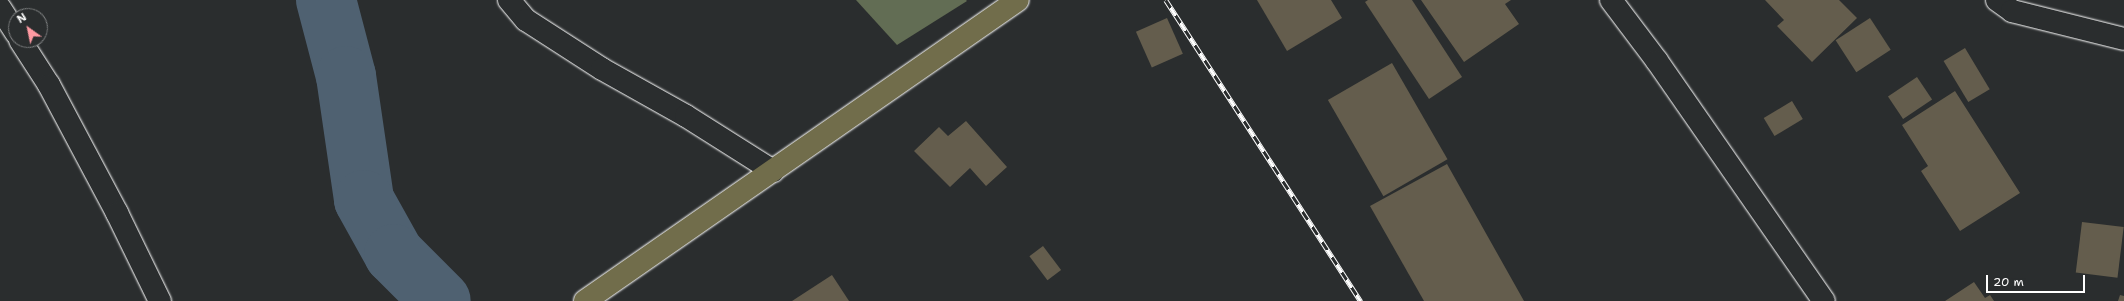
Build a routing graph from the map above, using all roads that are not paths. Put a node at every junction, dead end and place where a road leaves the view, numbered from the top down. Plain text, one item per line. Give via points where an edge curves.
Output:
1 (509, 0) edge
2 (1018, 0) edge
3 (1611, 0) edge
4 (1997, 0) edge
5 (0, 8) edge
6 (8, 20) edge
7 (2124, 39) edge
8 (25, 48) edge
9 (773, 171) junction
10 (160, 301) edge
11 (585, 301) edge
12 (1824, 301) edge

1 - 9 street via 532,24
2 - 9 main road
3 - 12 street via 1657,61
4 - 7 street via 2012,11
5 - 6 street
8 - 10 street via 49,86 117,213
9 - 11 main road

